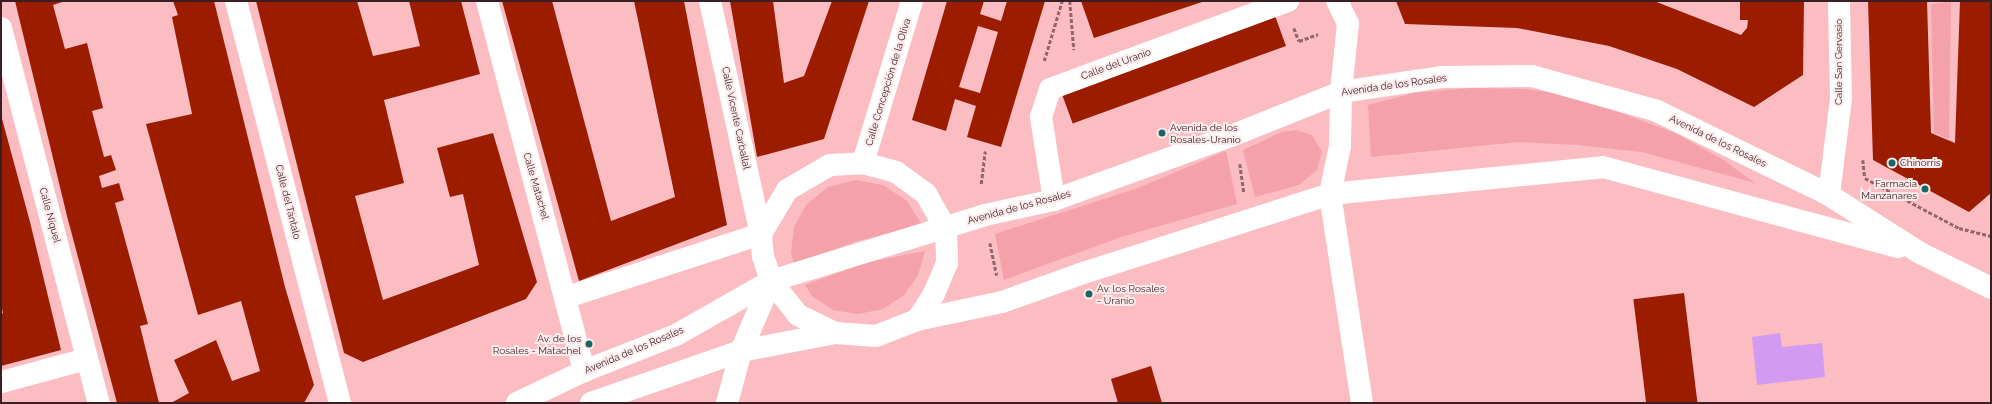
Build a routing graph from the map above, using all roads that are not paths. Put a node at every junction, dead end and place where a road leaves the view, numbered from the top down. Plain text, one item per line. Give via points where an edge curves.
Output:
1 (236, 1) edge
2 (487, 1) edge
3 (710, 1) edge
4 (912, 1) edge
5 (1288, 1) edge
6 (1337, 1) edge
7 (1839, 1) edge
8 (1, 28) edge
9 (1341, 92) junction
10 (863, 163) junction
11 (1330, 194) junction
12 (1829, 195) junction
13 (1054, 200) junction
14 (946, 229) junction
15 (761, 234) junction
16 (1920, 253) junction
17 (771, 281) junction
18 (1991, 288) edge
19 (567, 298) junction
20 (917, 320) junction
21 (836, 333) junction
22 (741, 351) junction
23 (87, 359) junction
24 (584, 371) junction
25 (1, 382) edge
26 (99, 403) edge
27 (340, 403) edge
28 (517, 403) edge
29 (591, 403) edge
30 (727, 403) edge
31 (1362, 403) edge

1 - 27 street, Calle del Tántalo
2 - 19 street, Calle Matachel
3 - 15 street, Calle Vicente Carballal
4 - 10 street, Calle Concepción de la Oliva
5 - 13 street, Calle del Uranio via 1050,88 1042,117
6 - 9 street via 1348,24
7 - 12 street, Calle San Gervasio via 1840,99
8 - 23 street, Calle Níquel
9 - 11 street via 1340,146
9 - 12 street, Avenida de los Rosales via 1441,77 1532,76 1657,111
9 - 13 street, Avenida de los Rosales via 1232,136
10 - 14 street via 896,172 926,194
10 - 15 street via 830,165 787,190
11 - 16 street, Avenida de los Rosales via 1603,167
11 - 20 street, Avenida de los Rosales via 1080,274 1002,302
11 - 31 street
12 - 16 street, Avenida de los Rosales
13 - 14 street, Avenida de los Rosales via 985,215
14 - 17 street, Avenida de los Rosales
14 - 20 street via 948,263 934,294
15 - 17 street, Avenida de los Rosales via 763,256
15 - 19 street
16 - 18 street, Avenida de los Rosales
17 - 21 street, Avenida de los Rosales via 798,315
17 - 22 street
17 - 24 street, Avenida de los Rosales via 676,335
19 - 24 street, Calle Matachel
20 - 21 street, Avenida de los Rosales via 876,336
21 - 22 street, Avenida de los Rosales
22 - 29 street, Avenida de los Rosales
22 - 30 street
23 - 25 street
23 - 26 street, Calle Níquel
24 - 28 street, Avenida de los Rosales

